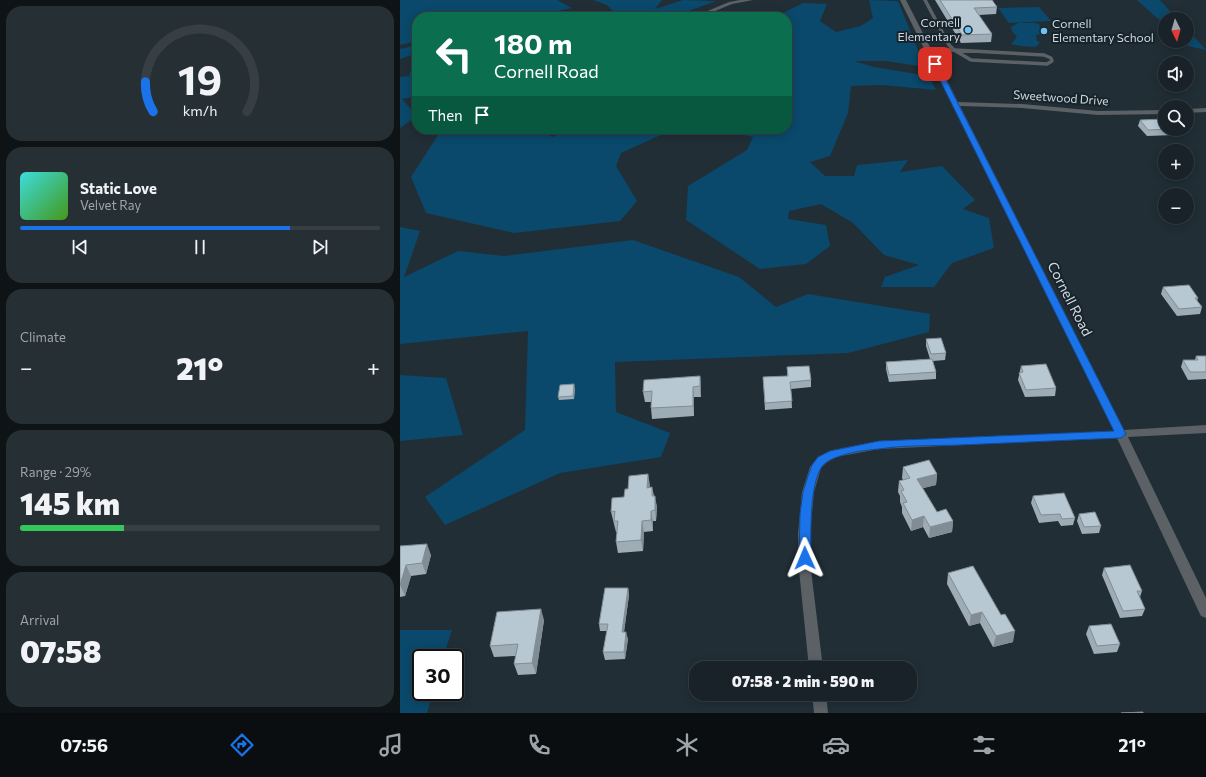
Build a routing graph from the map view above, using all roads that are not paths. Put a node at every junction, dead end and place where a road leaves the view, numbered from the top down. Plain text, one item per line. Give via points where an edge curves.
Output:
1 (750, 0) edge
2 (903, 0) edge
3 (925, 0) edge
4 (734, 1) edge
5 (707, 12) edge
6 (952, 49) junction
7 (929, 50) junction
8 (954, 104) junction
9 (1206, 110) edge
10 (1194, 111) edge
11 (1158, 112) edge
12 (1206, 429) edge
13 (1121, 434) junction
14 (1206, 612) edge
15 (815, 661) edge
16 (820, 701) edge
17 (821, 713) edge

1 - 4 street
2 - 7 street, Cornell Road
3 - 6 lane
4 - 5 street
6 - 6 lane via 971,60 981,62 1043,64 1052,61 1052,58 1044,55
6 - 7 lane
7 - 8 street, Cornell Road
8 - 11 street, Sweetwood Drive via 1022,106 1098,113
8 - 13 street, Cornell Road
9 - 10 street
12 - 13 street
13 - 14 street, Cornell Road
13 - 15 street via 879,445 833,454 822,460 816,467 808,492 804,534 805,570
16 - 17 street

